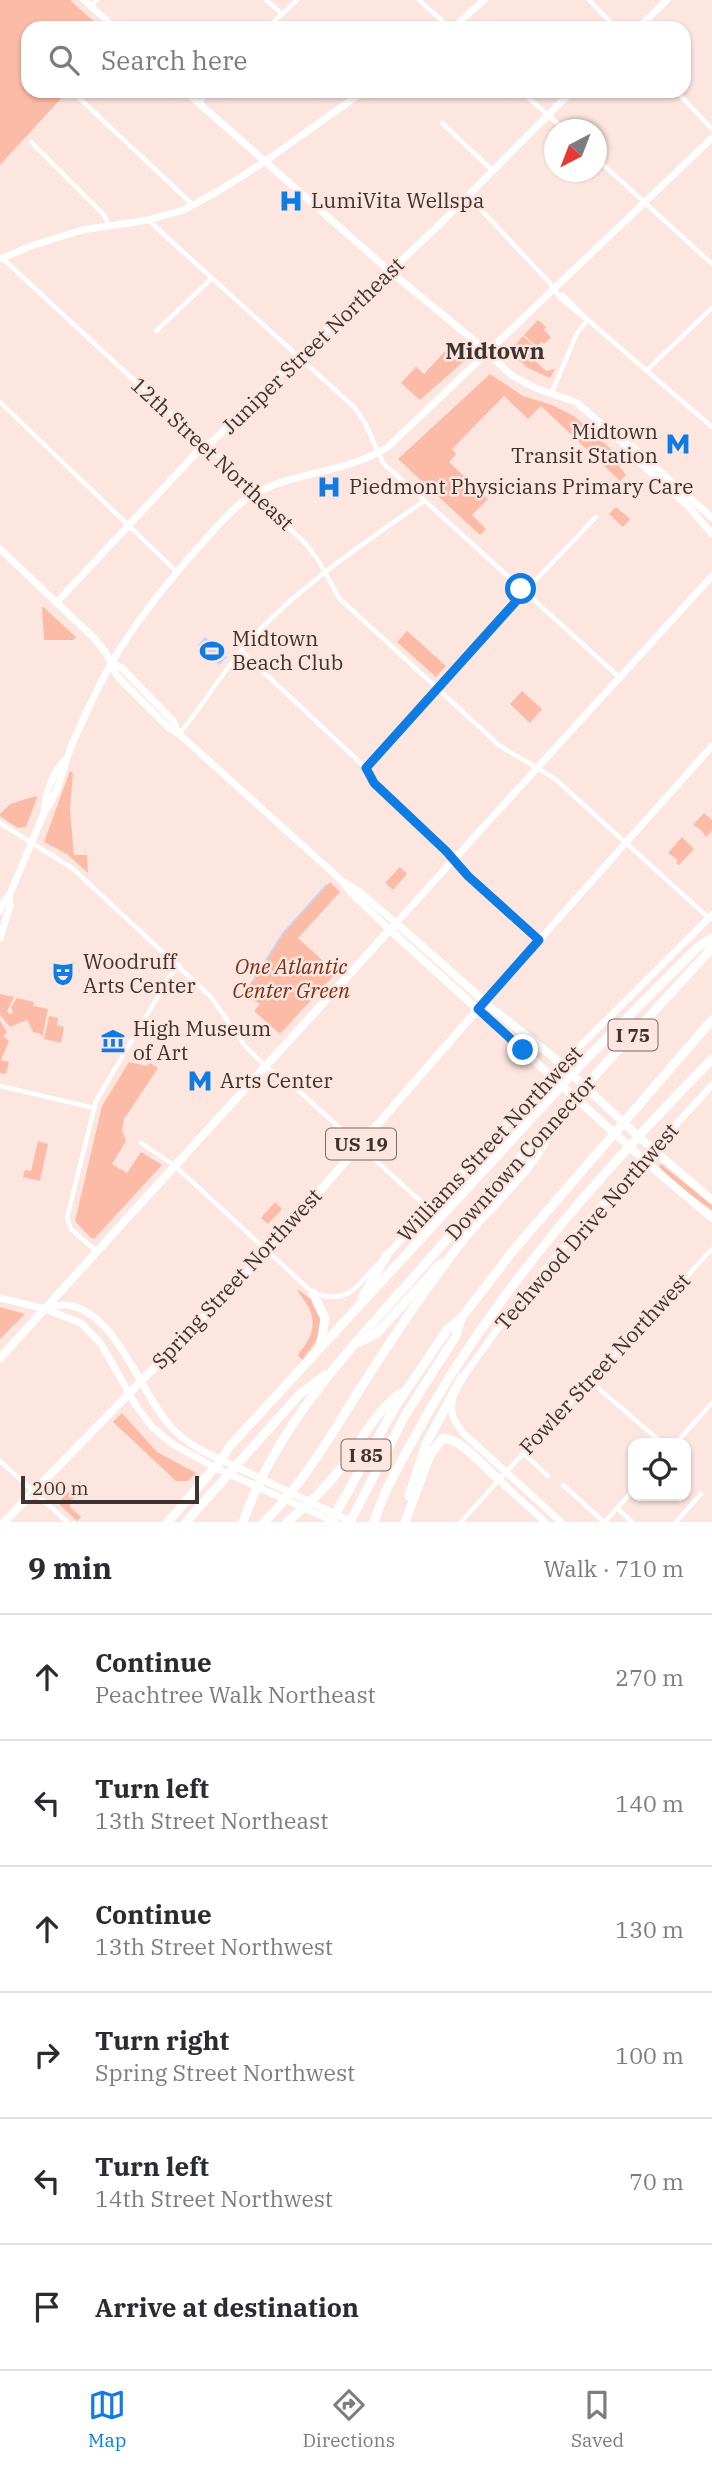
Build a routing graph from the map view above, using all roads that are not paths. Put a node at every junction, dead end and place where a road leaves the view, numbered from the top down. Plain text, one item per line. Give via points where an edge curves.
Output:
1 (84, 0) edge
2 (266, 0) edge
3 (297, 0) edge
4 (419, 0) edge
5 (484, 0) edge
6 (589, 0) edge
7 (667, 0) edge
8 (94, 3) edge
9 (281, 13) junction
10 (109, 21) edge
11 (274, 21) edge
12 (444, 21) edge
13 (460, 21) edge
14 (609, 21) edge
15 (645, 21) edge
16 (79, 98) edge
17 (193, 98) edge
18 (204, 98) edge
19 (354, 98) edge
20 (529, 98) edge
21 (565, 98) edge
22 (683, 98) edge
23 (199, 104) junction
24 (548, 114) junction
25 (553, 119) edge
26 (442, 123) dead end
27 (712, 129) edge
28 (712, 138) edge
29 (31, 142) dead end
30 (264, 162) junction
31 (607, 167) edge
32 (492, 170) junction
33 (468, 195) junction
34 (645, 202) junction
35 (194, 205) junction
36 (148, 220) junction
37 (108, 224) junction
38 (1, 257) edge
39 (712, 264) edge
40 (391, 271) junction
41 (211, 279) junction
42 (557, 291) junction
43 (712, 308) edge
44 (588, 320) junction
45 (156, 331) dead end
46 (488, 353) junction
47 (298, 357) junction
48 (647, 370) junction
49 (552, 392) junction
50 (0, 402) edge
51 (712, 427) edge
52 (622, 442) junction
53 (206, 445) junction
54 (378, 453) junction
55 (256, 493) junction
56 (424, 501) junction
57 (596, 517) dead end
58 (712, 518) edge
59 (127, 524) junction
60 (712, 534) edge
61 (0, 550) edge
62 (177, 572) junction
63 (326, 573) junction
64 (712, 576) edge
65 (525, 592) junction
66 (56, 603) junction
67 (241, 651) junction
68 (111, 663) junction
69 (620, 678) junction
70 (438, 689) junction
71 (179, 734) junction
72 (712, 746) edge
73 (366, 768) junction
74 (538, 768) junction
75 (0, 823) edge
76 (626, 841) junction
77 (31, 842) junction
78 (454, 859) junction
79 (9, 896) junction
80 (0, 911) edge
81 (711, 916) edge
82 (393, 926) junction
83 (712, 937) edge
84 (0, 938) edge
85 (539, 940) junction
86 (712, 948) edge
87 (179, 965) junction
88 (482, 1006) junction
89 (712, 1020) edge
90 (712, 1059) edge
91 (265, 1066) junction
92 (564, 1068) junction
93 (551, 1075) junction
94 (712, 1085) edge
95 (0, 1086) edge
96 (94, 1108) junction
97 (554, 1122) junction
98 (141, 1143) dead end
99 (359, 1146) junction
100 (653, 1149) junction
101 (643, 1160) junction
102 (175, 1166) junction
103 (712, 1200) edge
104 (429, 1209) junction
105 (712, 1218) edge
106 (463, 1240) junction
107 (712, 1248) edge
108 (268, 1251) junction
109 (96, 1252) junction
110 (387, 1255) junction
111 (313, 1293) junction
112 (0, 1298) edge
113 (45, 1308) junction
114 (462, 1317) junction
115 (354, 1346) junction
116 (317, 1356) junction
117 (0, 1358) edge
118 (332, 1369) junction
119 (462, 1377) junction
120 (140, 1381) junction
121 (590, 1381) junction
122 (405, 1390) junction
123 (129, 1392) junction
124 (712, 1403) edge
125 (656, 1438) edge
126 (680, 1438) edge
127 (523, 1454) junction
128 (404, 1457) junction
129 (0, 1461) edge
130 (218, 1464) junction
131 (503, 1476) junction
132 (548, 1476) dead end
133 (564, 1485) dead end
134 (34, 1492) junction
135 (701, 1494) dead end
136 (628, 1496) edge
137 (617, 1508) junction
138 (244, 1518) edge
139 (4, 1522) edge
140 (67, 1522) edge
141 (168, 1522) edge
142 (186, 1522) edge
143 (264, 1522) edge
144 (287, 1522) edge
145 (333, 1522) edge
146 (351, 1522) edge
147 (374, 1522) edge
148 (404, 1522) edge
149 (461, 1522) edge
150 (545, 1522) edge
151 (561, 1522) edge
152 (604, 1522) edge
153 (632, 1522) edge
154 (676, 1522) edge

1 - 8 main road
2 - 9 street
3 - 9 street
4 - 12 street
5 - 13 main road
6 - 14 street
7 - 15 main road
8 - 10 main road
9 - 11 street
16 - 35 street
17 - 23 main road
18 - 23 street
19 - 30 main road
20 - 24 street
21 - 24 main road, Juniper Street Northeast
22 - 27 street
23 - 30 main road
24 - 25 street
24 - 32 main road, Juniper Street Northeast
26 - 32 street
28 - 34 main road
29 - 37 street via 91,200
30 - 35 main road
30 - 40 main road
31 - 34 street
32 - 33 main road, Juniper Street Northeast
33 - 40 main road, Juniper Street Northeast
33 - 42 street
34 - 39 street
34 - 42 main road
35 - 36 main road
36 - 37 main road
36 - 41 street
37 - 38 main road
38 - 53 street, 12th Street Northeast
40 - 46 main road
40 - 47 main road, Juniper Street Northeast
41 - 45 street
41 - 47 street
42 - 44 street
42 - 46 main road
43 - 48 street
44 - 48 street
44 - 49 street via 577,333
46 - 49 main road via 522,382
46 - 54 main road
47 - 53 main road, Juniper Street Northeast
47 - 54 street via 354,407
48 - 51 street
49 - 52 main road via 583,407
50 - 59 street
52 - 58 main road
52 - 60 main road
53 - 55 street, 12th Street Northeast
53 - 59 main road, Juniper Street Northeast
54 - 55 main road
54 - 56 street
55 - 62 main road via 224,519
55 - 63 street, 12th Street Northeast via 301,538
56 - 63 street
56 - 65 street
57 - 65 street
59 - 62 street
59 - 66 main road, Juniper Street Northeast
61 - 66 main road
62 - 68 main road
63 - 67 street
63 - 70 street, 12th Street Northeast via 339,598
64 - 69 main road
65 - 69 street
65 - 70 street
66 - 68 main road via 94,638
67 - 71 street
67 - 73 street
68 - 71 main road via 122,668 174,722
68 - 77 main road
69 - 74 main road
70 - 73 street
70 - 74 street, 12th Street Northeast via 504,749
71 - 82 main road via 352,894
72 - 76 main road, Spring Street Northwest
73 - 78 street via 374,783
74 - 76 street, 12th Street Northeast
74 - 78 main road
75 - 77 street
76 - 81 street, 12th Street Northeast
76 - 85 main road, Spring Street Northwest
77 - 79 main road
77 - 87 street via 72,868
78 - 82 main road
78 - 85 street
79 - 80 main road
79 - 84 main road
81 - 92 main road, Williams Street Northwest
82 - 88 main road
82 - 91 main road
83 - 130 highway via 588,1057
85 - 88 main road, Spring Street Northwest
86 - 97 highway, Downtown Connector / I 75
87 - 91 street via 211,997
87 - 96 street
88 - 92 main road
88 - 93 main road
88 - 99 main road, Spring Street Northwest / US 19
89 - 114 highway, I 75 via 512,1252
90 - 128 highway via 598,1183 510,1289 438,1395
91 - 99 street
91 - 102 main road
92 - 93 main road, Williams Street Northwest
92 - 100 main road
93 - 101 main road
93 - 104 main road, Williams Street Northwest
94 - 100 main road, Techwood Drive Northwest
95 - 96 street
96 - 109 street via 67,1219 71,1229
97 - 106 highway via 542,1151
97 - 115 highway, Downtown Connector / I 75
98 - 102 street
99 - 104 street
99 - 108 main road, Spring Street Northwest / US 19
100 - 101 main road, Techwood Drive Northwest
100 - 103 main road
101 - 105 main road
101 - 119 main road, Techwood Drive Northwest via 561,1250
102 - 108 street
102 - 109 main road
104 - 110 main road, Williams Street Northwest
106 - 115 highway via 377,1333
106 - 143 highway via 394,1336 310,1467
107 - 121 street, Fowler Street Northwest
108 - 111 street
108 - 120 main road, Spring Street Northwest / US 19
109 - 113 main road
110 - 111 street via 345,1296 333,1299
110 - 116 highway via 356,1308
111 - 116 highway via 326,1327
112 - 113 main road
113 - 117 main road
113 - 120 main road via 71,1306 97,1320
113 - 123 main road via 93,1334
114 - 122 highway, I 85 via 447,1330
114 - 146 highway, I 75 via 456,1336 407,1412
115 - 118 highway, Downtown Connector / I 75
116 - 141 highway
118 - 138 highway via 280,1446
118 - 142 highway, I 75 via 299,1395
119 - 128 highway
119 - 131 main road, Techwood Drive Northwest via 452,1403 454,1421
119 - 148 highway via 426,1444
120 - 123 main road, Spring Street Northwest / US 19
120 - 130 main road via 172,1428
121 - 125 street
121 - 127 street, Fowler Street Northwest
122 - 144 highway via 383,1406 341,1467
122 - 145 highway, I 85
123 - 130 main road via 153,1428 174,1445 202,1461
123 - 134 main road, Spring Street Northwest / US 19
124 - 126 street
127 - 131 street, Fowler Street Northwest
127 - 132 street
128 - 147 highway
129 - 134 street
130 - 145 main road
130 - 146 main road
131 - 148 highway via 443,1438 430,1455
131 - 149 street, Fowler Street Northwest
131 - 150 main road
131 - 151 main road
133 - 152 street
134 - 139 main road, Spring Street Northwest / US 19
134 - 140 street
135 - 154 street
136 - 137 street
137 - 152 street
137 - 153 street

